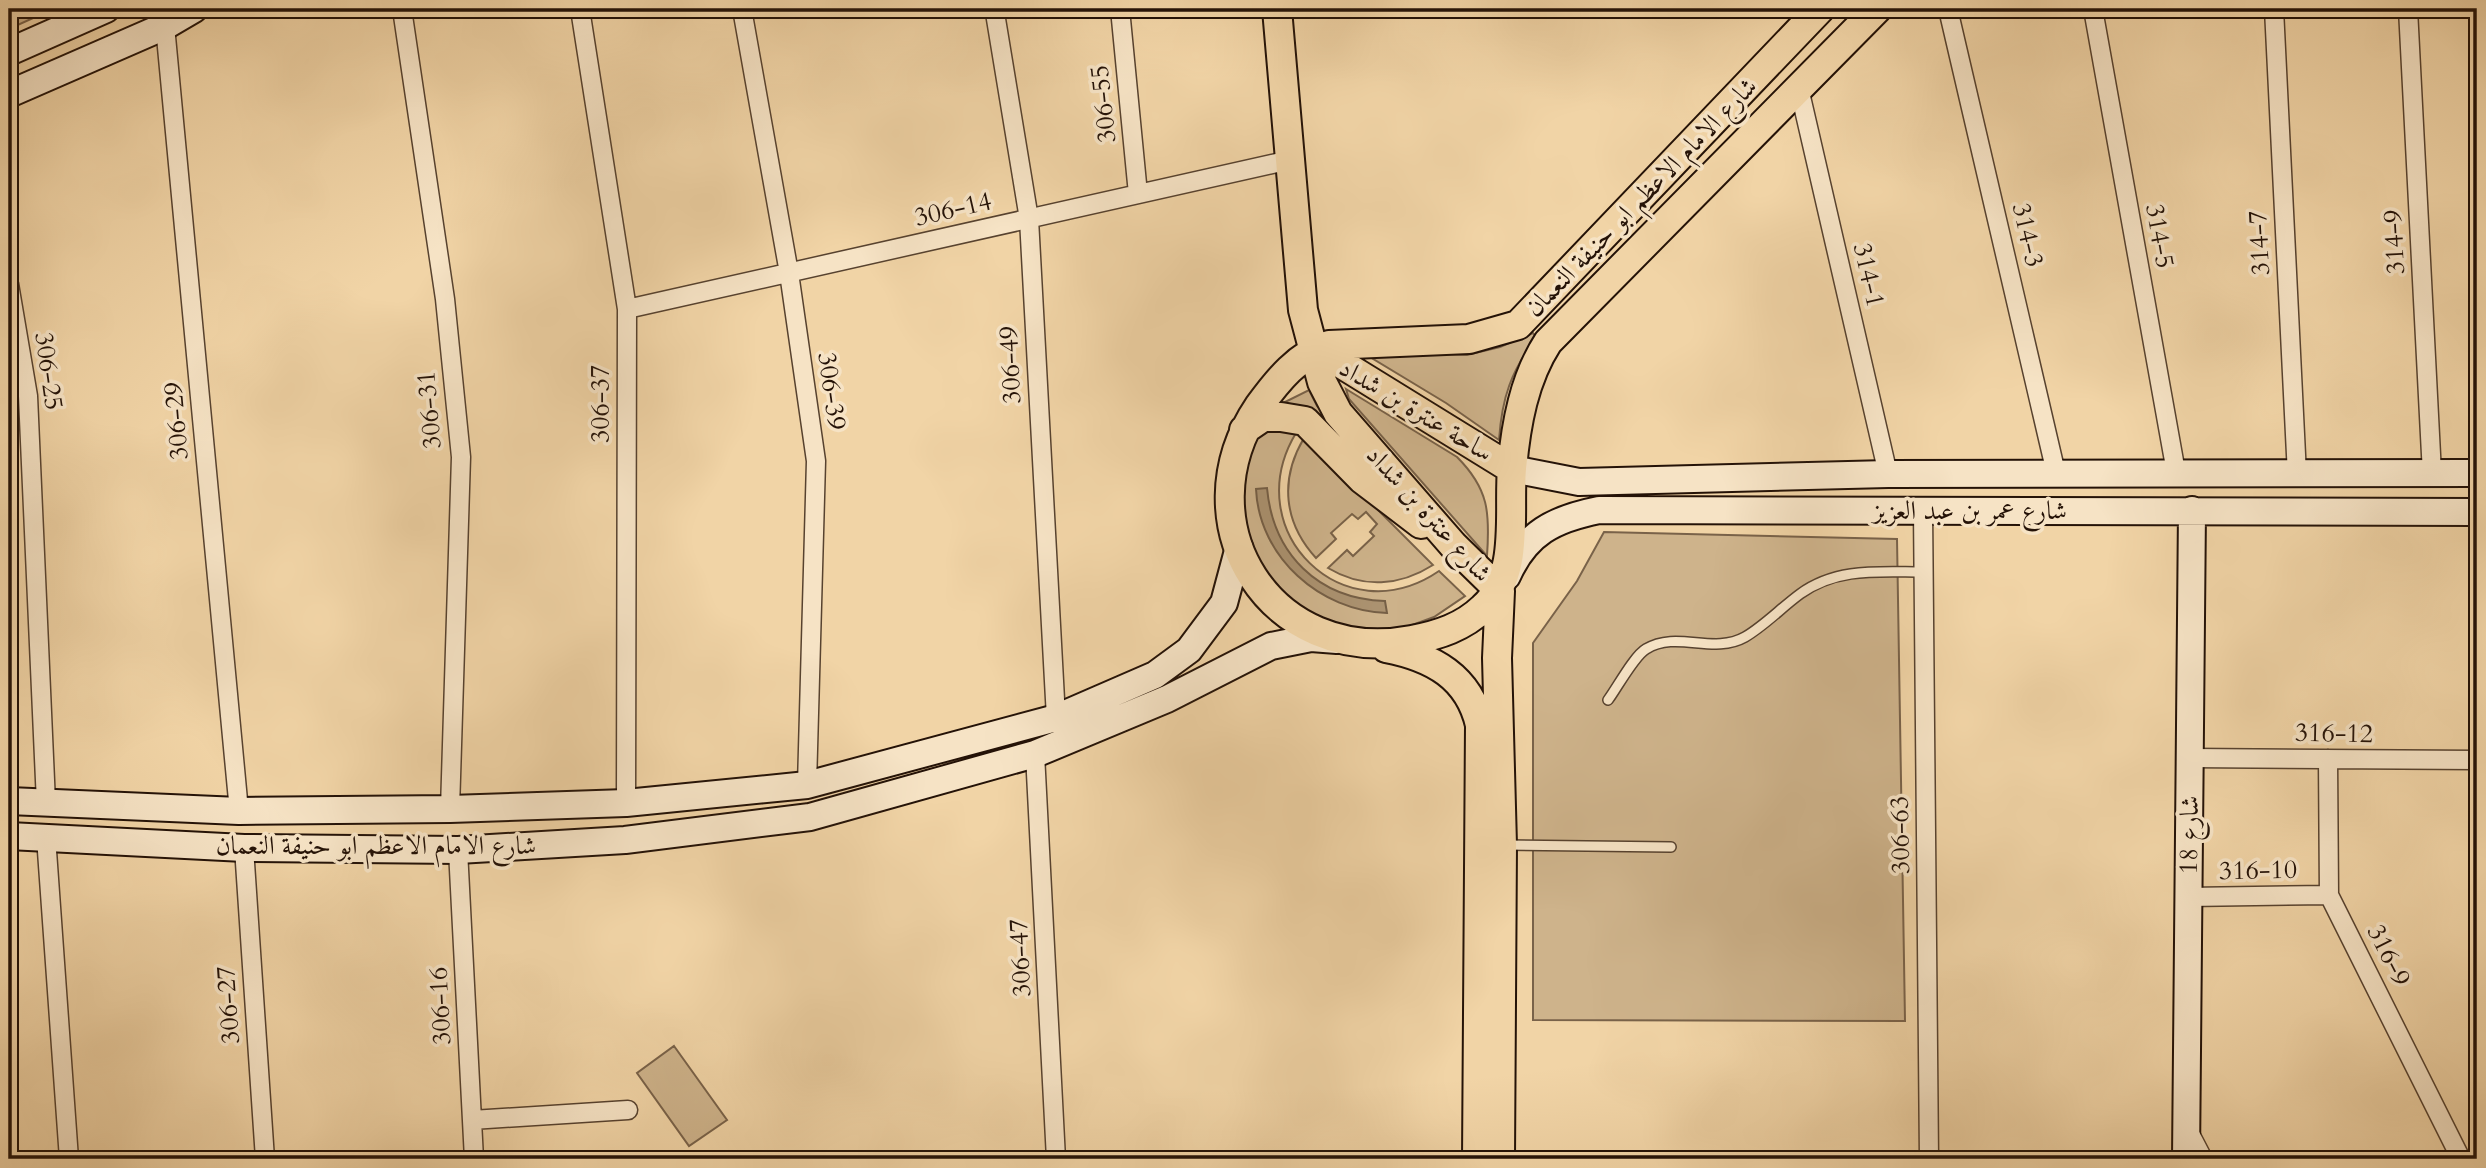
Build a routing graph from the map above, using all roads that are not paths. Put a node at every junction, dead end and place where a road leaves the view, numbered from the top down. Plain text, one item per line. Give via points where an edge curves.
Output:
1 (106, 9) edge
2 (194, 9) edge
3 (402, 9) edge
4 (580, 9) edge
5 (742, 9) edge
6 (1120, 9) edge
7 (1277, 9) edge
8 (1820, 9) edge
9 (1877, 9) edge
10 (1948, 9) edge
11 (2093, 9) edge
12 (2274, 9) edge
13 (2408, 9) edge
14 (995, 13) dead end
15 (165, 26) junction
16 (9, 52) edge
17 (1799, 88) junction
18 (9, 94) edge
19 (1290, 160) junction
20 (1138, 194) junction
21 (1029, 219) junction
22 (789, 273) junction
23 (9, 284) edge
24 (627, 309) junction
25 (1313, 350) junction
26 (1244, 430) junction
27 (1512, 469) junction
28 (2176, 472) junction
29 (2056, 473) junction
30 (2477, 473) edge
31 (1888, 474) junction
32 (2432, 474) junction
33 (2297, 475) junction
34 (1923, 510) junction
35 (2192, 510) junction
36 (2477, 512) edge
37 (1452, 545) junction
38 (1239, 547) junction
39 (1923, 572) junction
40 (1500, 590) junction
41 (1338, 640) junction
42 (1369, 645) junction
43 (1608, 700) dead end
44 (1056, 718) junction
45 (1035, 754) junction
46 (2190, 758) junction
47 (2328, 759) junction
48 (2477, 760) edge
49 (807, 785) junction
50 (9, 801) edge
51 (46, 803) junction
52 (626, 803) junction
53 (450, 809) junction
54 (239, 811) junction
55 (9, 836) edge
56 (46, 837) junction
57 (1502, 845) junction
58 (1671, 847) dead end
59 (244, 848) junction
60 (458, 850) junction
61 (2329, 895) junction
62 (2188, 897) junction
63 (628, 1110) dead end
64 (472, 1120) junction
65 (2186, 1126) junction
66 (69, 1159) edge
67 (265, 1159) edge
68 (474, 1159) edge
69 (1056, 1159) edge
70 (1477, 1159) edge
71 (1500, 1159) edge
72 (1929, 1159) edge
73 (2186, 1159) edge
74 (2203, 1159) edge
75 (2461, 1159) edge

1 - 16 street
2 - 15 street
3 - 53 street, 306-31 via 445,299 461,457
4 - 24 street, 306-37
5 - 22 street, 306-39
6 - 20 street, 306-55
7 - 19 main road, شارع عنترة بن شداد
8 - 25 main road, شارع الامام الاعظم ابو حنيفة النعمان via 1518,325 1469,339 1345,343
9 - 17 main road, شارع الامام الاعظم ابو حنيفة النعمان
10 - 29 street, 314-3
11 - 28 street, 314-5
12 - 33 street, 314-7
13 - 32 street, 314-9
14 - 21 street, 306-49
15 - 18 street
15 - 54 street, 306-29
17 - 27 main road, شارع الامام الاعظم ابو حنيفة النعمان via 1548,342 1529,377
17 - 31 street, 314-1
19 - 20 street, 306-14
19 - 25 main road, شارع عنترة بن شداد via 1303,310
20 - 21 street, 306-14
21 - 22 street, 306-14
21 - 44 street, 306-49
22 - 24 street, 306-14
22 - 49 street, 306-39 via 816,461
23 - 51 street, 306-25 via 28,396
24 - 52 street, 306-37
25 - 26 main road, ساحة عنترة بن شداد via 1289,369
25 - 27 main road, ساحة عنترة بن شداد
25 - 37 main road, شارع عنترة بن شداد via 1338,413
26 - 37 main road via 1263,417 1305,421 1362,479
26 - 38 main road, ساحة عنترة بن شداد via 1235,452 1230,488
27 - 31 street, شارع عمر بن عبد العزيز via 1579,482
27 - 40 main road, ساحة عنترة بن شداد via 1511,535
28 - 29 street, شارع عمر بن عبد العزيز
28 - 33 street, شارع عمر بن عبد العزيز
29 - 31 street, شارع عمر بن عبد العزيز
30 - 32 street, شارع عمر بن عبد العزيز
32 - 33 street, شارع عمر بن عبد العزيز
34 - 35 street, شارع عمر بن عبد العزيز
34 - 39 street, 306-63
34 - 40 street, شارع عمر بن عبد العزيز via 1599,510 1566,517 1529,539
35 - 36 street, شارع عمر بن عبد العزيز
35 - 46 street, شارع 18
37 - 40 main road, شارع عنترة بن شداد
38 - 41 main road, ساحة عنترة بن شداد via 1259,587 1281,611 1308,629
38 - 44 street, شارع الامام الاعظم ابو حنيفة النعمان via 1224,603 1189,650 1155,675
39 - 43 lane via 1856,572 1828,578 1745,637 1723,646 1667,641 1644,649
39 - 72 street, 306-63
40 - 42 main road, ساحة عنترة بن شداد via 1464,623 1437,635
40 - 57 main road, شارع عنترة بن شداد via 1497,657
41 - 42 main road, ساحة عنترة بن شداد
41 - 45 street, شارع الامام الاعظم ابو حنيفة النعمان via 1311,638 1271,646 1167,699
42 - 70 main road via 1418,656 1449,674 1466,688 1480,725
44 - 49 street, شارع الامام الاعظم ابو حنيفة النعمان
45 - 60 street, شارع الامام الاعظم ابو حنيفة النعمان via 810,817 625,840
45 - 69 street, 306-47
46 - 47 street, 316-12
46 - 62 street, شارع 18
47 - 48 street, 316-12
47 - 61 street, 316-9
49 - 52 street, شارع الامام الاعظم ابو حنيفة النعمان
50 - 51 street, شارع الامام الاعظم ابو حنيفة النعمان
51 - 54 street, شارع الامام الاعظم ابو حنيفة النعمان
52 - 53 street, شارع الامام الاعظم ابو حنيفة النعمان
53 - 54 street, شارع الامام الاعظم ابو حنيفة النعمان
55 - 56 street, شارع الامام الاعظم ابو حنيفة النعمان
56 - 59 street, شارع الامام الاعظم ابو حنيفة النعمان
56 - 66 street
57 - 58 lane
57 - 71 main road, شارع عنترة بن شداد
59 - 60 street, شارع الامام الاعظم ابو حنيفة النعمان
59 - 67 street, 306-27
60 - 64 street, 306-16
61 - 62 street, 316-10
61 - 75 street, 316-9
62 - 65 street, شارع 18
63 - 64 street
64 - 68 street, 306-16
65 - 73 street, شارع 18
65 - 74 street

